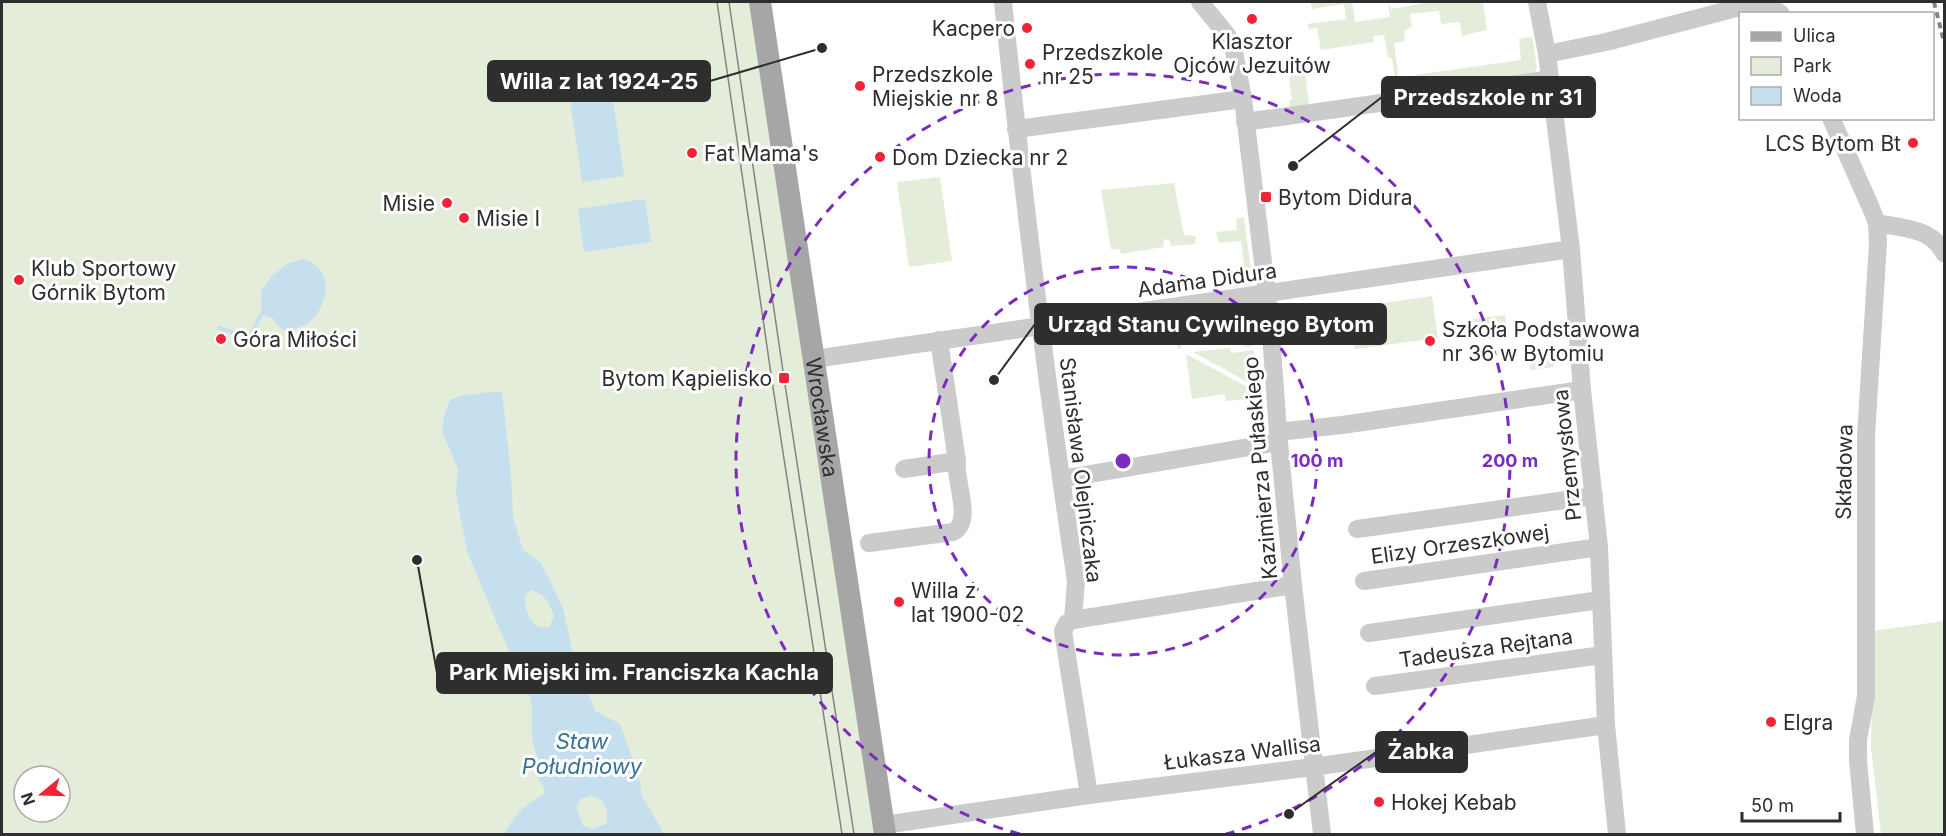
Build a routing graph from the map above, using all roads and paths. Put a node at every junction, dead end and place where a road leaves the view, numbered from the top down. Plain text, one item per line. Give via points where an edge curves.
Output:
1 (760, 2) edge
2 (1004, 2) edge
3 (1200, 2) edge
4 (1537, 2) edge
5 (1778, 12) edge
6 (1547, 54) junction
7 (1551, 79) junction
8 (1243, 99) junction
9 (1832, 120) edge
10 (1245, 122) junction
11 (1016, 129) junction
12 (1877, 223) junction
13 (1570, 249) junction
14 (1944, 253) edge
15 (1267, 294) junction
16 (1040, 327) junction
17 (939, 340) junction
18 (814, 359) junction
19 (1582, 390) junction
20 (1278, 437) junction
21 (957, 461) junction
22 (904, 469) dead end
23 (1060, 479) junction
24 (1594, 496) junction
25 (1357, 529) dead end
26 (869, 543) dead end
27 (1599, 547) junction
28 (1364, 581) dead end
29 (1293, 585) junction
30 (1600, 600) junction
31 (1073, 620) junction
32 (1369, 633) dead end
33 (1603, 655) junction
34 (1375, 686) dead end
35 (1606, 725) junction
36 (1313, 767) junction
37 (1089, 795) junction
38 (884, 830) edge
39 (1322, 834) edge
40 (1617, 834) edge
41 (1864, 834) edge

1 - 18 main road, Wrocławska
2 - 11 street, Stanisława Olejniczaka
3 - 8 street, Kazimierza Pułaskiego via 1233,46
4 - 6 street, Przemysłowa
5 - 6 street via 1772,7 1748,5
6 - 7 street, Przemysłowa
7 - 10 street
7 - 13 street, Przemysłowa
8 - 10 street, Kazimierza Pułaskiego
8 - 11 street
9 - 12 street, Składowa
10 - 15 street, Kazimierza Pułaskiego
11 - 16 street, Stanisława Olejniczaka
12 - 14 street via 1928,235
12 - 41 street, Składowa via 1866,436 1866,696 1858,740
13 - 15 street, Adama Didura
13 - 19 street, Przemysłowa
15 - 16 street, Adama Didura
15 - 20 street, Kazimierza Pułaskiego
16 - 17 street, Adama Didura
16 - 23 street, Stanisława Olejniczaka
17 - 18 street, Adama Didura
17 - 21 street
18 - 38 main road, Wrocławska
19 - 20 street
19 - 24 street, Przemysłowa
20 - 23 street
20 - 29 street, Kazimierza Pułaskiego
21 - 22 street
21 - 26 street via 963,518 959,528
23 - 31 street, Stanisława Olejniczaka via 1076,581
24 - 25 street
24 - 27 street, Przemysłowa
27 - 28 street, Elizy Orzeszkowej
27 - 30 street, Przemysłowa
29 - 31 street
29 - 36 street, Kazimierza Pułaskiego
30 - 32 street
30 - 33 street, Przemysłowa
31 - 37 street, Stanisława Olejniczaka via 1063,631
33 - 34 street, Tadeusza Rejtana
33 - 35 street, Przemysłowa
35 - 36 street, Łukasza Wallisa
35 - 40 street, Przemysłowa
36 - 37 street, Łukasza Wallisa
36 - 39 street, Kazimierza Pułaskiego
37 - 38 street, Łukasza Wallisa

